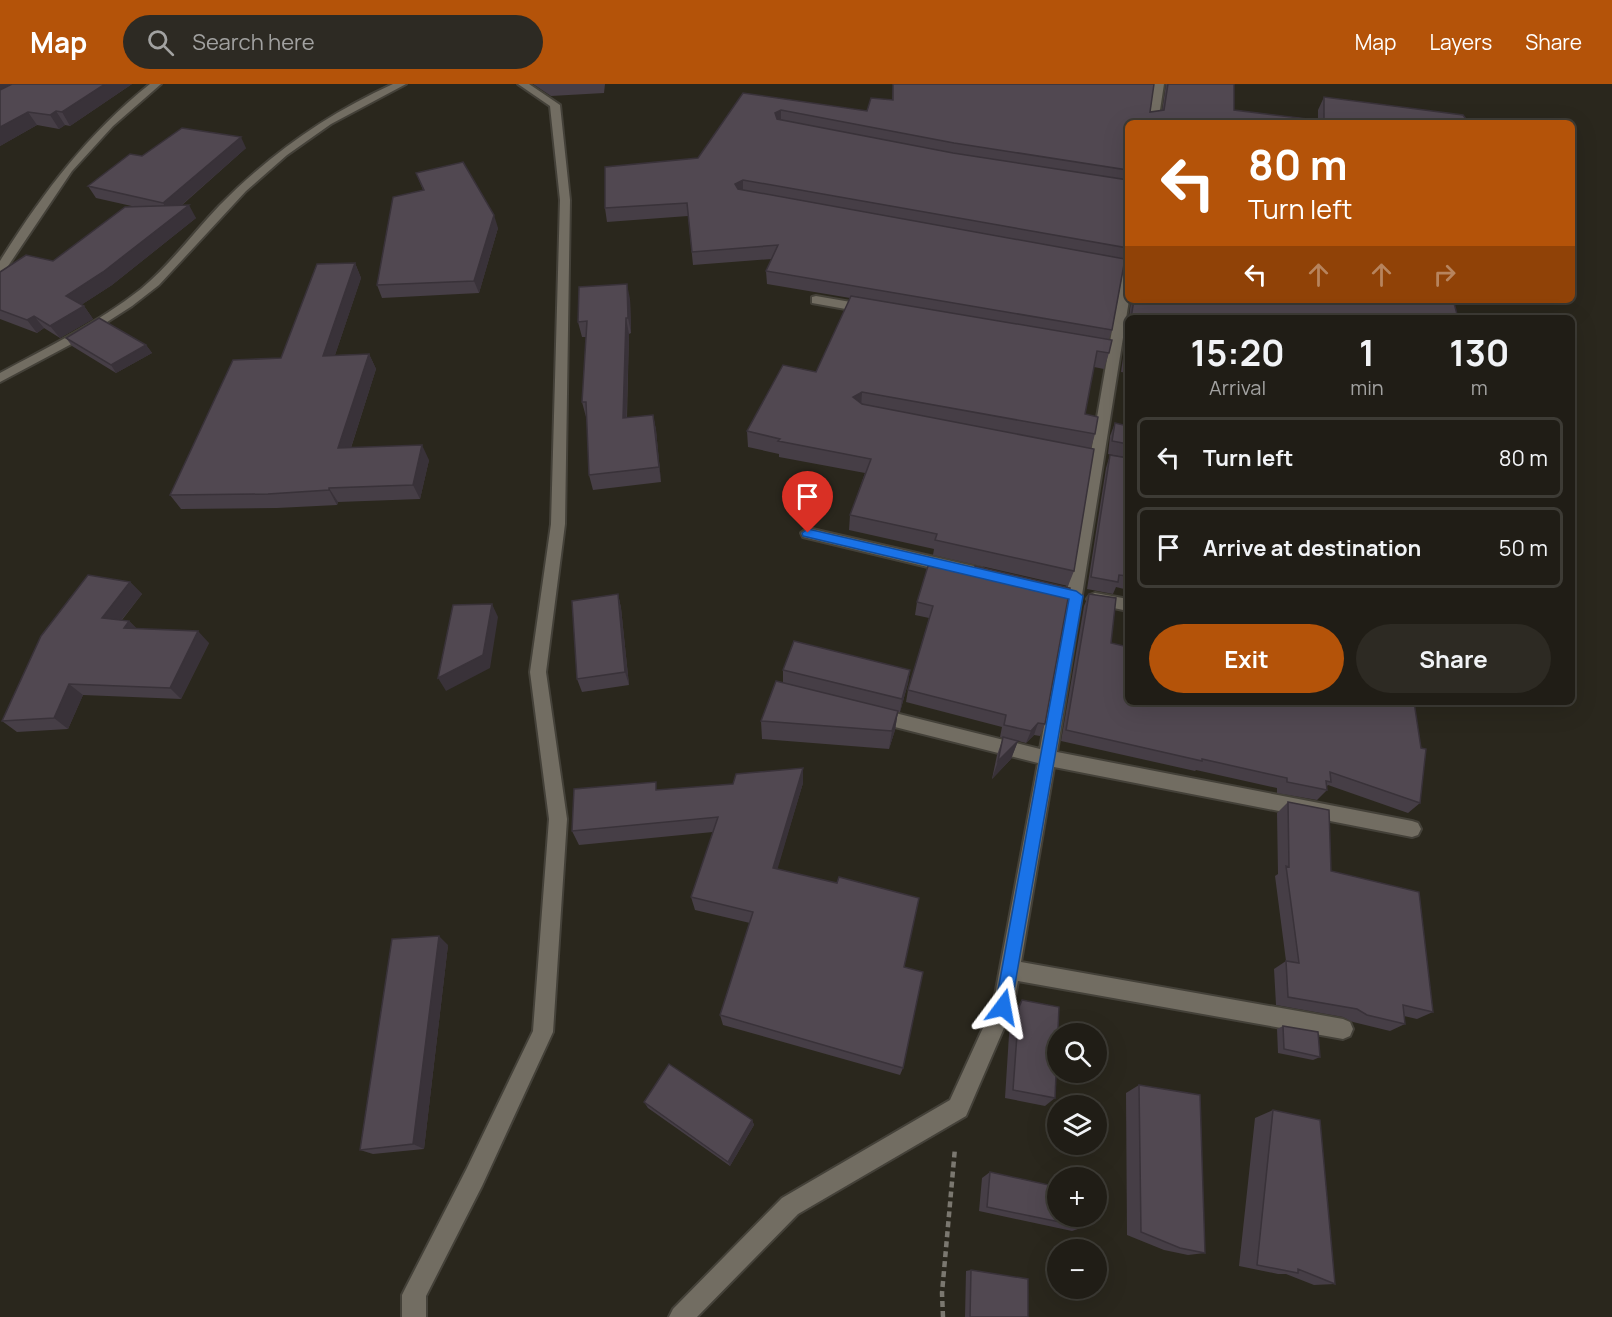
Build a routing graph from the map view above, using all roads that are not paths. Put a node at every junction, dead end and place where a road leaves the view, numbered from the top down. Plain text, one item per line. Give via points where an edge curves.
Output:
1 (156, 84) edge
2 (401, 84) edge
3 (523, 84) edge
4 (1159, 84) edge
5 (1153, 120) edge
6 (1124, 268) edge
7 (0, 270) edge
8 (816, 300) dead end
9 (885, 312) edge
10 (1117, 352) edge
11 (0, 378) edge
12 (808, 533) dead end
13 (998, 578) edge
14 (1071, 594) junction
15 (1125, 604) edge
16 (862, 712) edge
17 (1048, 758) junction
18 (1412, 829) dead end
19 (1011, 970) junction
20 (1343, 1029) dead end
21 (414, 1317) edge
22 (681, 1317) edge

1 - 7 street via 105,126 40,206
2 - 11 street via 363,100 303,136 259,172 146,290
3 - 21 street via 555,105 566,200 558,525 538,672 558,819 543,1032 414,1295
4 - 5 street
6 - 10 street
8 - 9 street
10 - 14 street
12 - 13 street
14 - 15 street
14 - 17 street
16 - 17 street
17 - 18 street
17 - 19 street
19 - 20 street
19 - 22 street via 1003,1007 958,1108 790,1206

